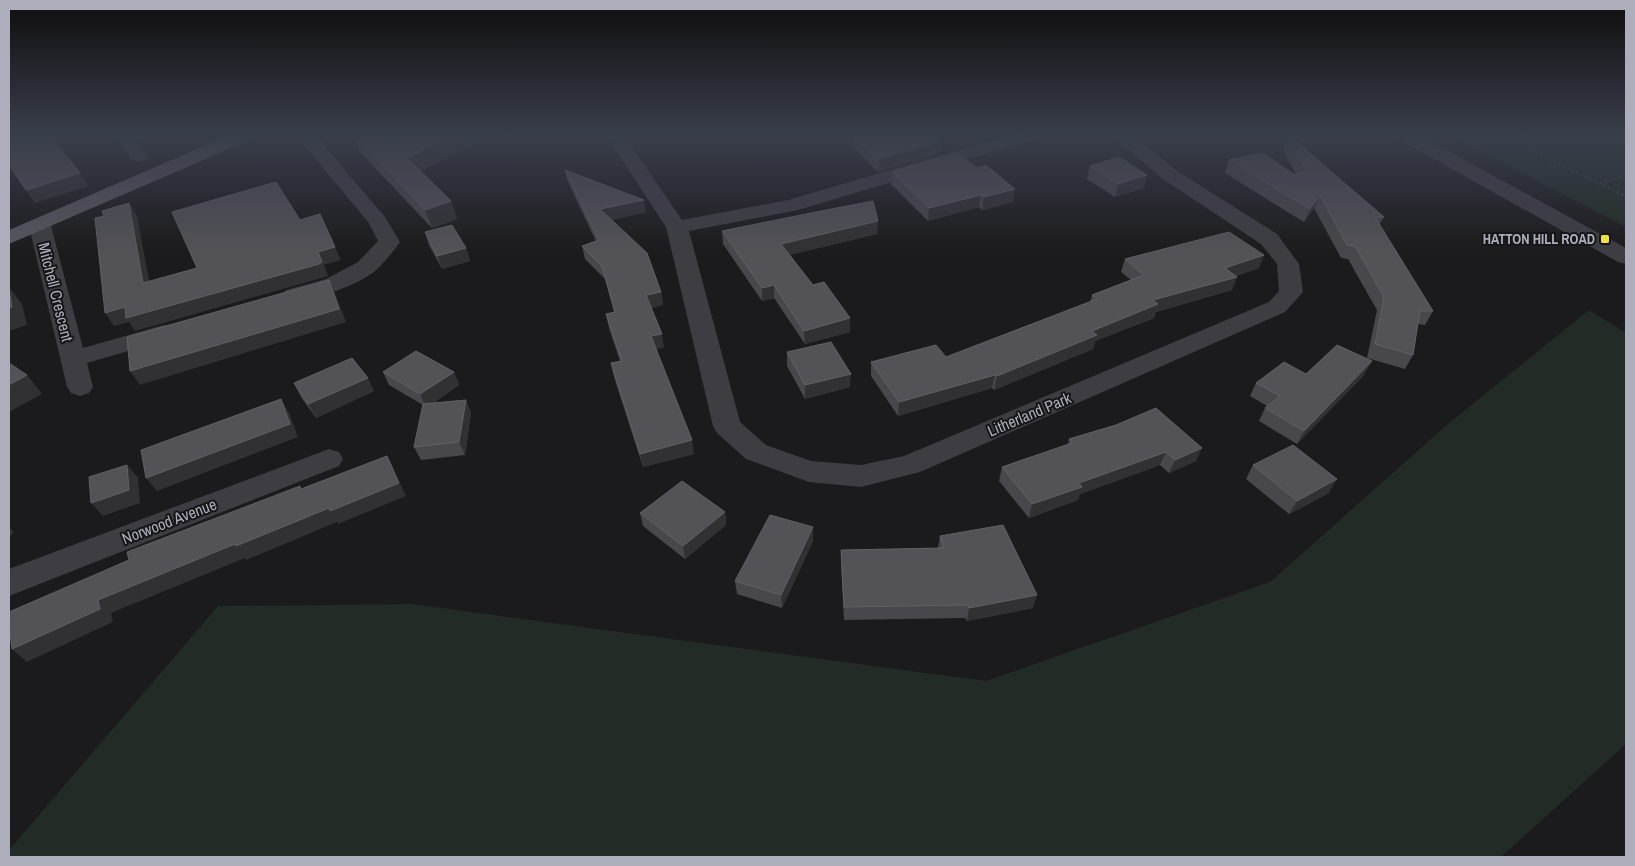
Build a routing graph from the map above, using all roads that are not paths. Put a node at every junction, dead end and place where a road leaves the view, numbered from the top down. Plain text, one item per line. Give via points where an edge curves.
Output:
1 (157, 174) edge
2 (338, 174) edge
3 (641, 174) edge
4 (897, 174) edge
5 (1168, 174) edge
6 (1477, 174) edge
7 (40, 226) junction
8 (677, 227) junction
9 (9, 238) edge
10 (1626, 256) edge
11 (278, 300) edge
12 (185, 326) edge
13 (73, 358) junction
14 (80, 387) dead end
15 (329, 459) dead end
16 (9, 583) edge

1 - 7 main road
2 - 11 street via 378,221 389,242 366,267 334,284
3 - 8 street, Litherland Park
4 - 8 street via 791,206
5 - 8 street, Litherland Park via 1269,239 1288,264 1290,292 1277,307 910,465 861,476 809,471 756,452 727,426
6 - 10 street
7 - 9 main road
7 - 13 street, Mitchell Crescent
12 - 13 street, Mitchell Crescent
13 - 14 street, Mitchell Crescent
15 - 16 street, Norwood Avenue

